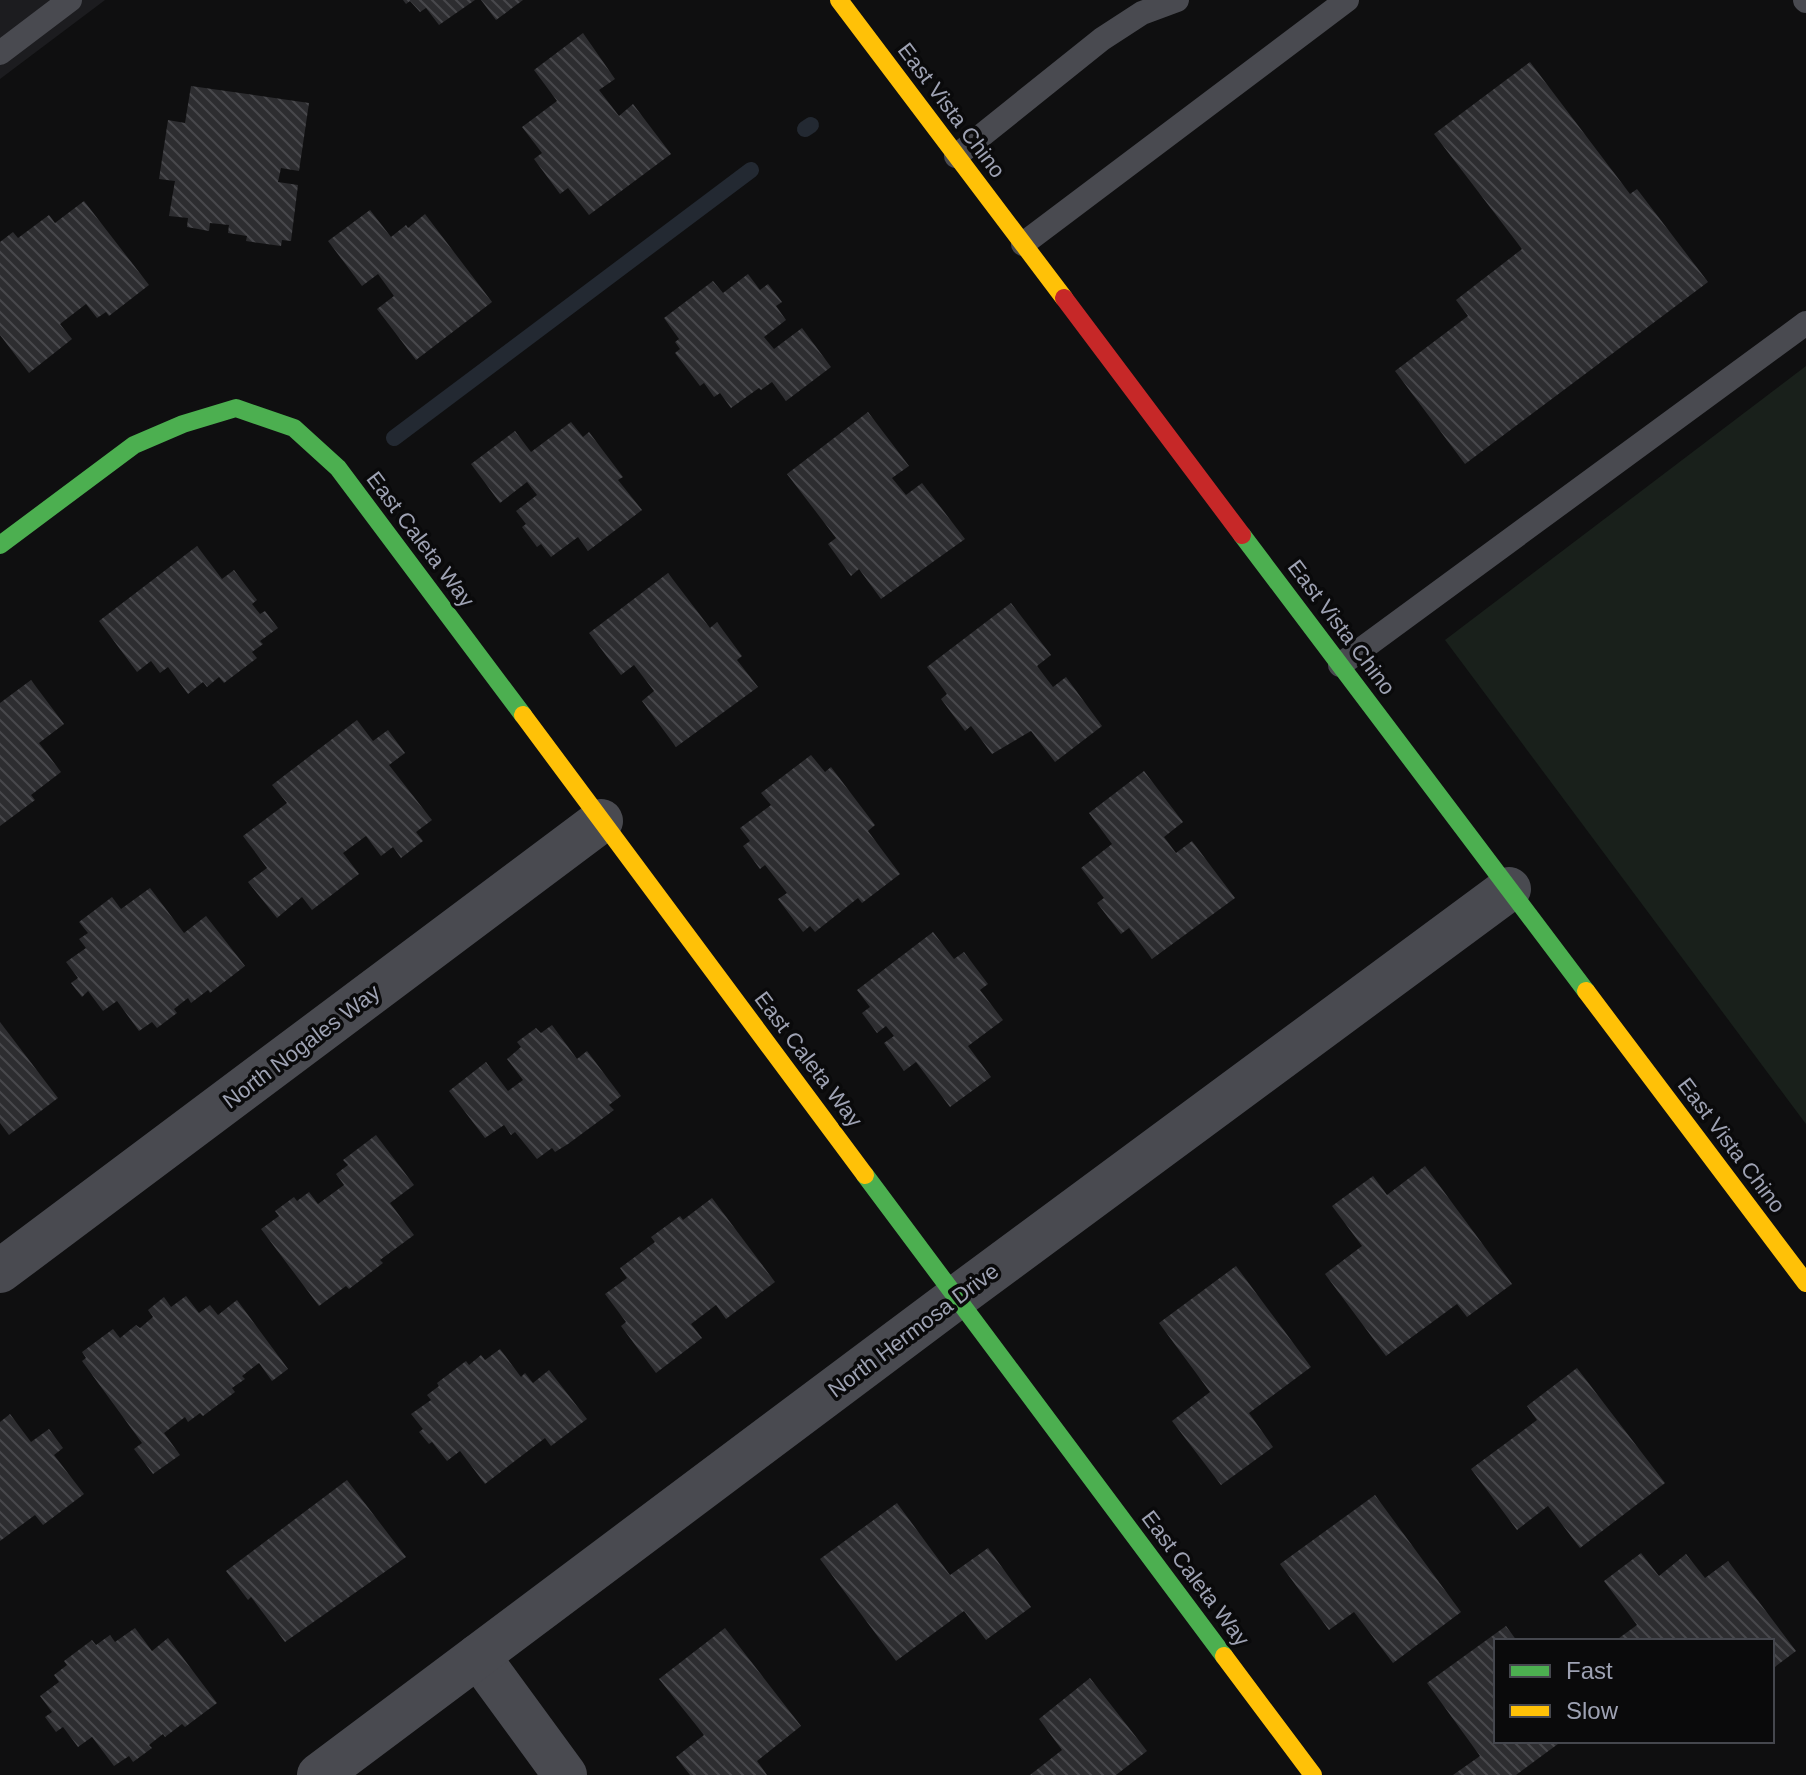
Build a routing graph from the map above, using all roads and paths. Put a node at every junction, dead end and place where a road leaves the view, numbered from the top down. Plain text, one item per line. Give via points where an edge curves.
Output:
1 (70, 0) edge
2 (839, 0) edge
3 (1177, 0) edge
4 (1347, 0) edge
5 (0, 53) edge
6 (956, 156) junction
7 (1023, 244) junction
8 (1806, 323) edge
9 (0, 545) edge
10 (1340, 665) junction
11 (601, 821) junction
12 (1509, 889) junction
13 (0, 1271) edge
14 (1806, 1283) edge
15 (957, 1297) junction
16 (478, 1656) junction
17 (319, 1775) edge
18 (565, 1775) edge
19 (1313, 1775) edge

1 - 5 lane
2 - 6 street, East Vista Chino
3 - 6 lane via 1142,13 1102,39
4 - 7 lane
6 - 7 street, East Vista Chino
7 - 10 street, East Vista Chino
8 - 10 lane
9 - 11 street, East Caleta Way via 134,445 183,424 236,408 294,428 338,468
10 - 12 street, East Vista Chino
11 - 13 street, North Nogales Way
11 - 15 street, East Caleta Way
12 - 14 street, East Vista Chino
12 - 15 street, North Hermosa Drive
15 - 16 street, North Hermosa Drive
15 - 19 street, East Caleta Way
16 - 17 street, North Hermosa Drive
16 - 18 street

